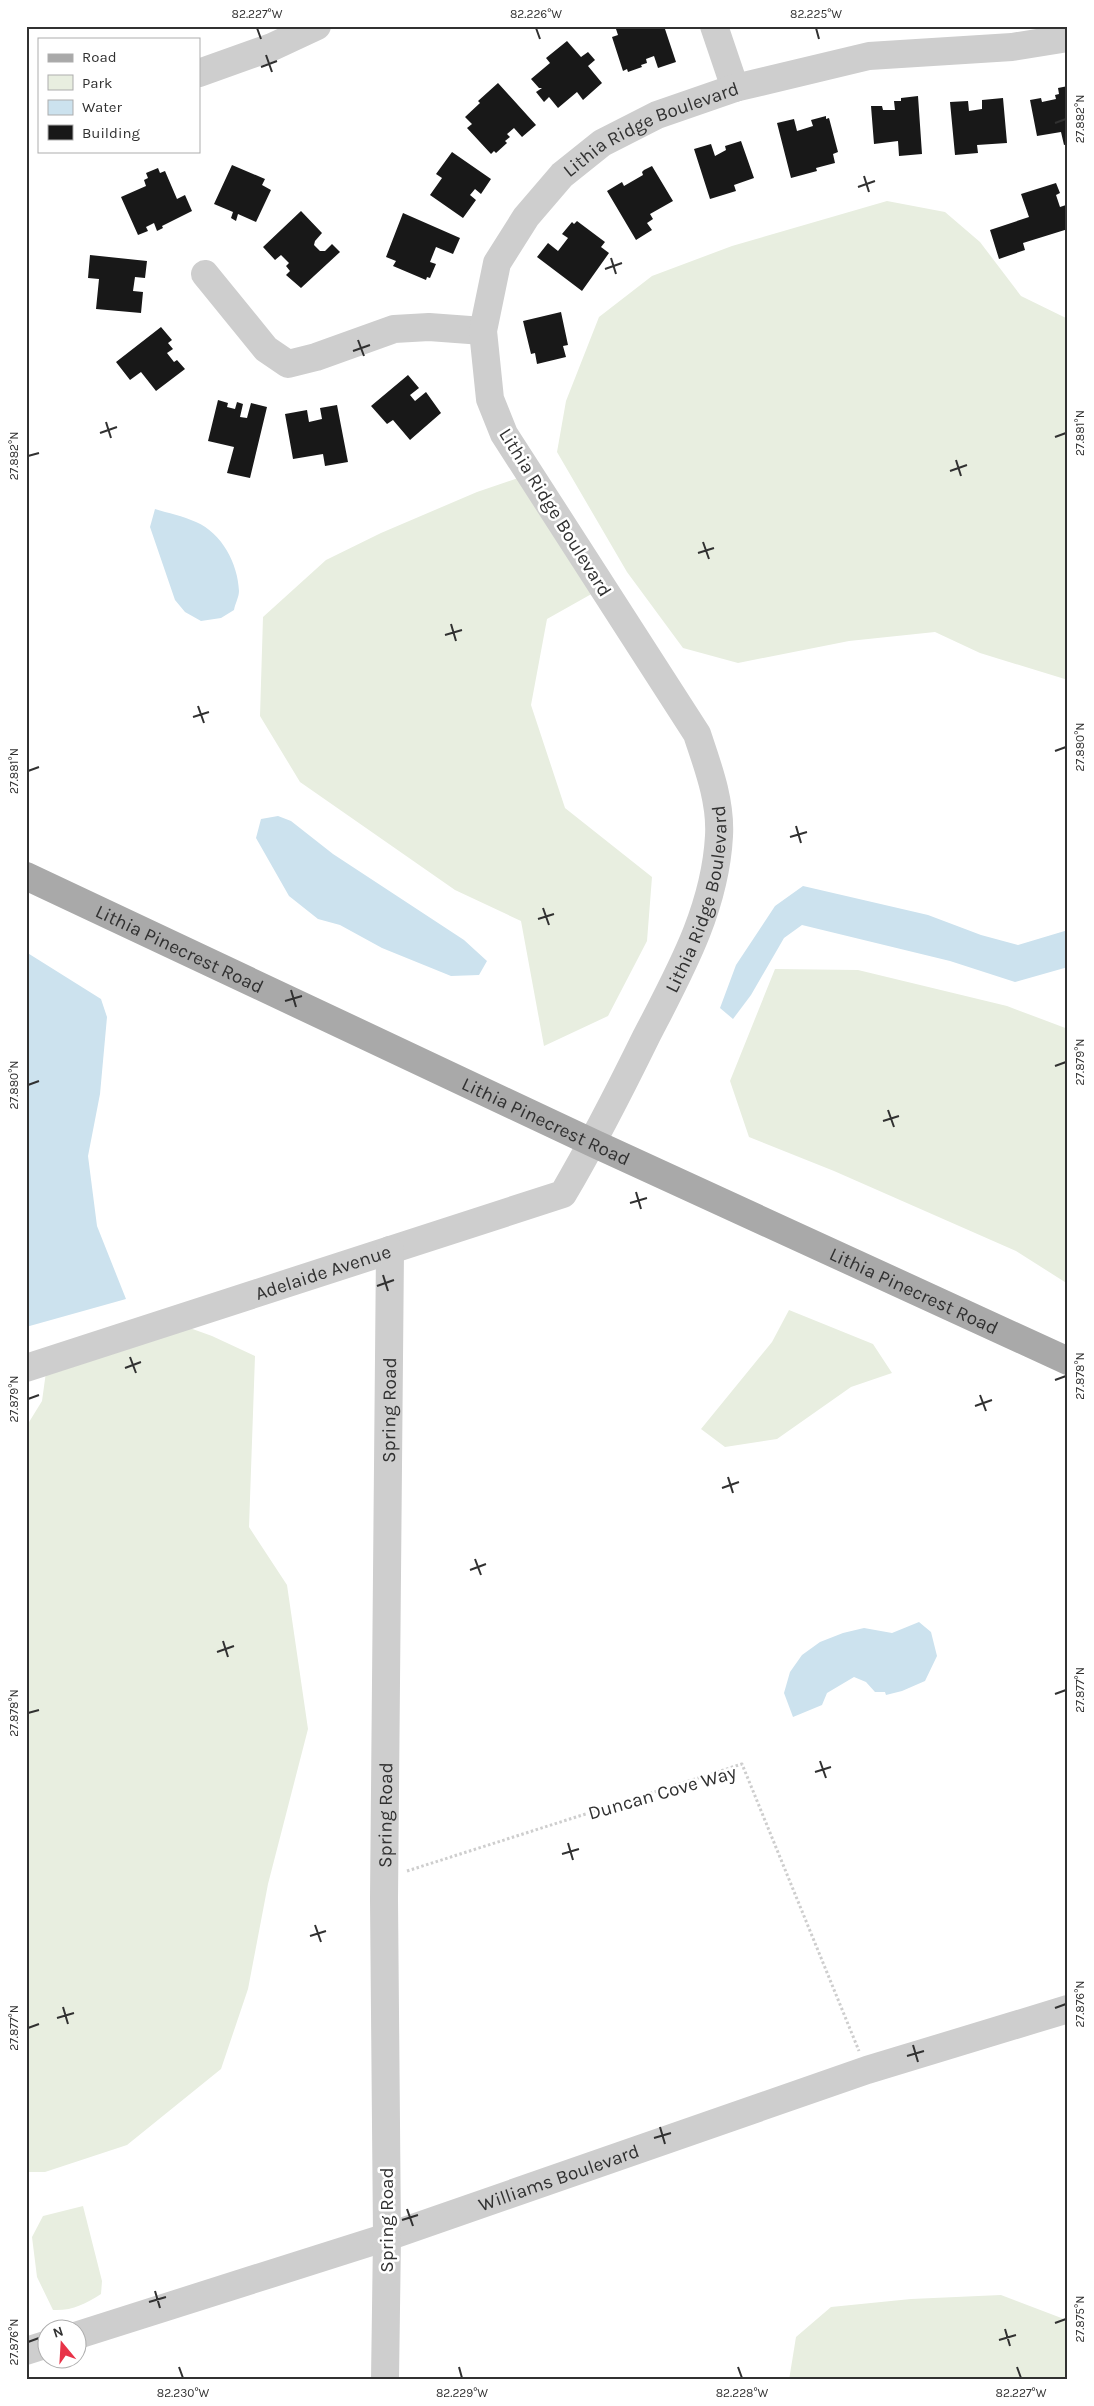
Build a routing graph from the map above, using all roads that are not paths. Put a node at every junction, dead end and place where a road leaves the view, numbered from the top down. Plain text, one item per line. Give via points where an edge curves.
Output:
1 (317, 26) edge
2 (714, 26) edge
3 (1068, 38) edge
4 (200, 74) edge
5 (736, 88) junction
6 (204, 274) dead end
7 (483, 330) junction
8 (26, 876) edge
9 (593, 1143) junction
10 (390, 1250) junction
11 (1068, 1362) edge
12 (26, 1368) edge
13 (1068, 2008) edge
14 (387, 2236) junction
15 (88, 2332) edge
16 (38, 2347) edge
17 (26, 2351) edge
18 (386, 2380) edge

1 - 4 street
2 - 5 street
3 - 5 street, Lithia Ridge Boulevard via 1012,47 869,56
5 - 7 street, Lithia Ridge Boulevard via 657,115 602,143 562,175 526,217 497,263
6 - 7 street via 266,349 288,364 316,358 394,329
7 - 9 street, Lithia Ridge Boulevard via 490,399 504,434 697,734 715,789 719,835 713,884 691,949
8 - 9 main road, Lithia Pinecrest Road
9 - 10 street, Adelaide Avenue via 563,1194
9 - 11 main road, Lithia Pinecrest Road
10 - 12 street, Adelaide Avenue
10 - 14 street, Spring Road via 385,1878
13 - 14 street, Williams Boulevard via 867,2070
14 - 15 street, Williams Boulevard
14 - 18 street, Spring Road
16 - 17 street

